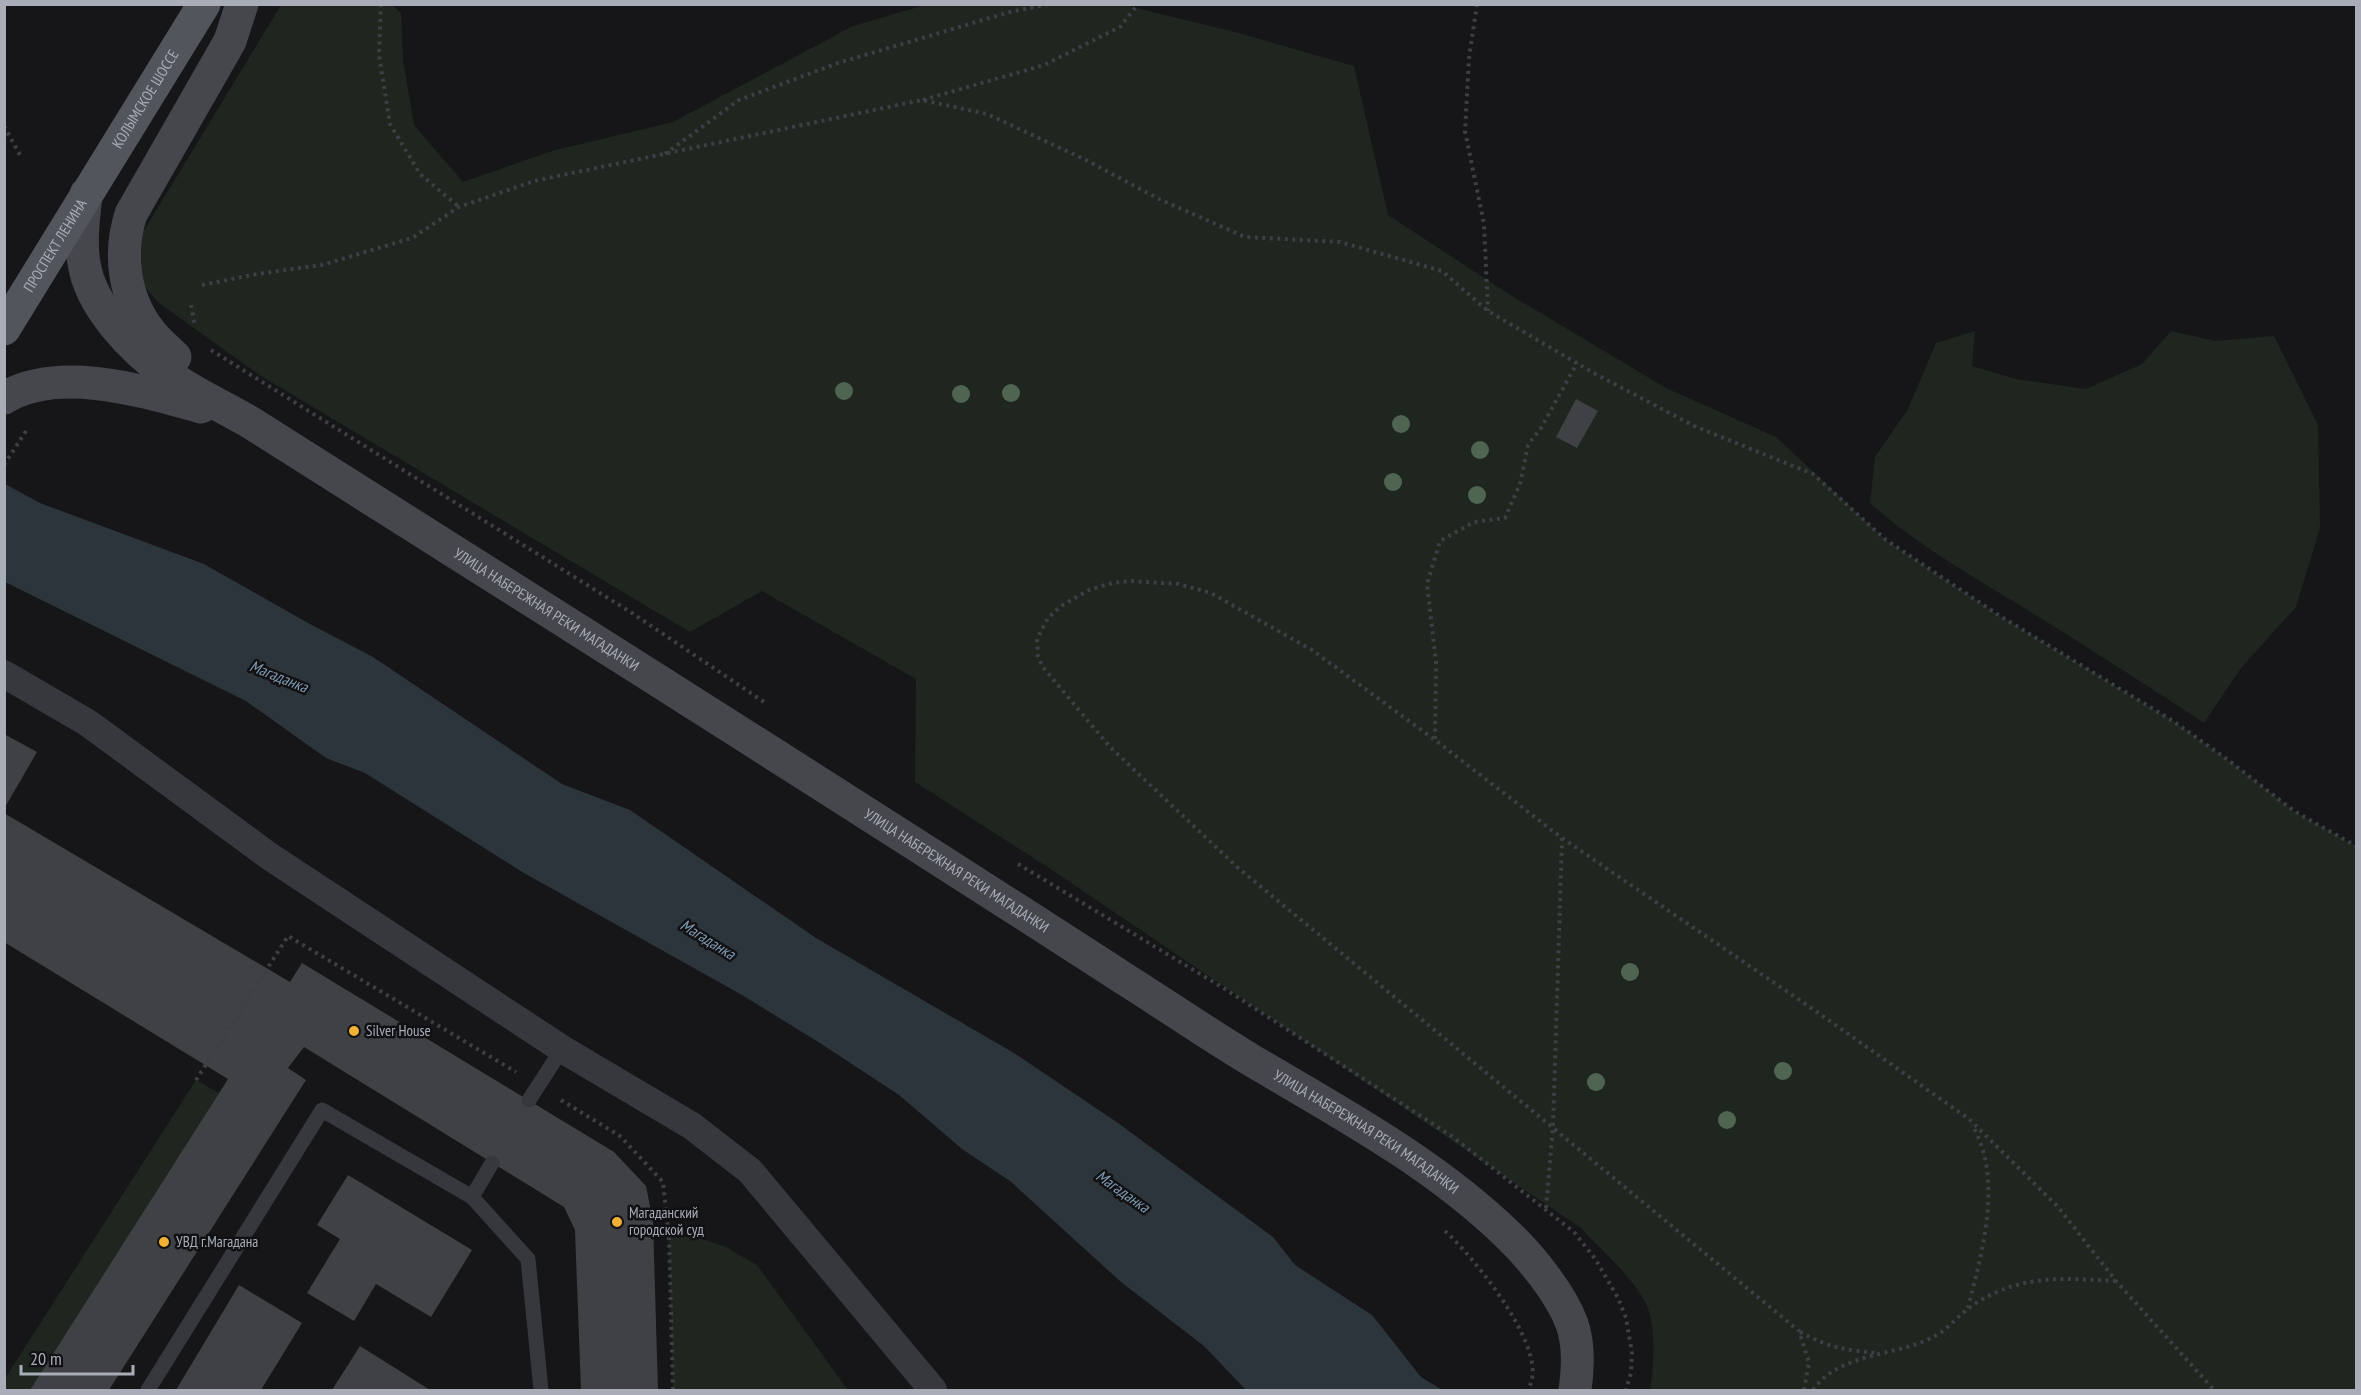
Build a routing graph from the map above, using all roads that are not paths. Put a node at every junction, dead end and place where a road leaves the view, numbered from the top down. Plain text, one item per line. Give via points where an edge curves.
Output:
1 (204, 4) edge
2 (242, 4) edge
3 (86, 194) junction
4 (4, 329) edge
5 (4, 398) edge
6 (249, 421) junction
7 (4, 674) edge
8 (562, 1049) junction
9 (529, 1100) dead end
10 (492, 1163) dead end
11 (472, 1197) junction
12 (148, 1390) edge
13 (541, 1390) edge
14 (933, 1390) edge
15 (1575, 1390) edge

1 - 3 main road, КОЛЫМСКОЕ ШОССЕ
2 - 6 street via 230,41 131,214 123,247 129,291 151,333
3 - 4 main road, ПРОСПЕКТ ЛЕНИНА
3 - 6 street via 84,263 88,282 105,313 168,374
5 - 6 street via 31,386 50,383 126,386
6 - 15 street, УЛИЦА НАБЕРЕЖНАЯ РЕКИ МАГАДАНКИ via 1248,1058 1365,1126 1472,1203 1511,1237 1559,1300 1572,1325 1577,1348
7 - 8 street via 88,723 269,856
8 - 9 lane
8 - 14 street via 692,1126 750,1171
10 - 11 lane
11 - 12 lane via 322,1110
11 - 13 lane via 528,1258

